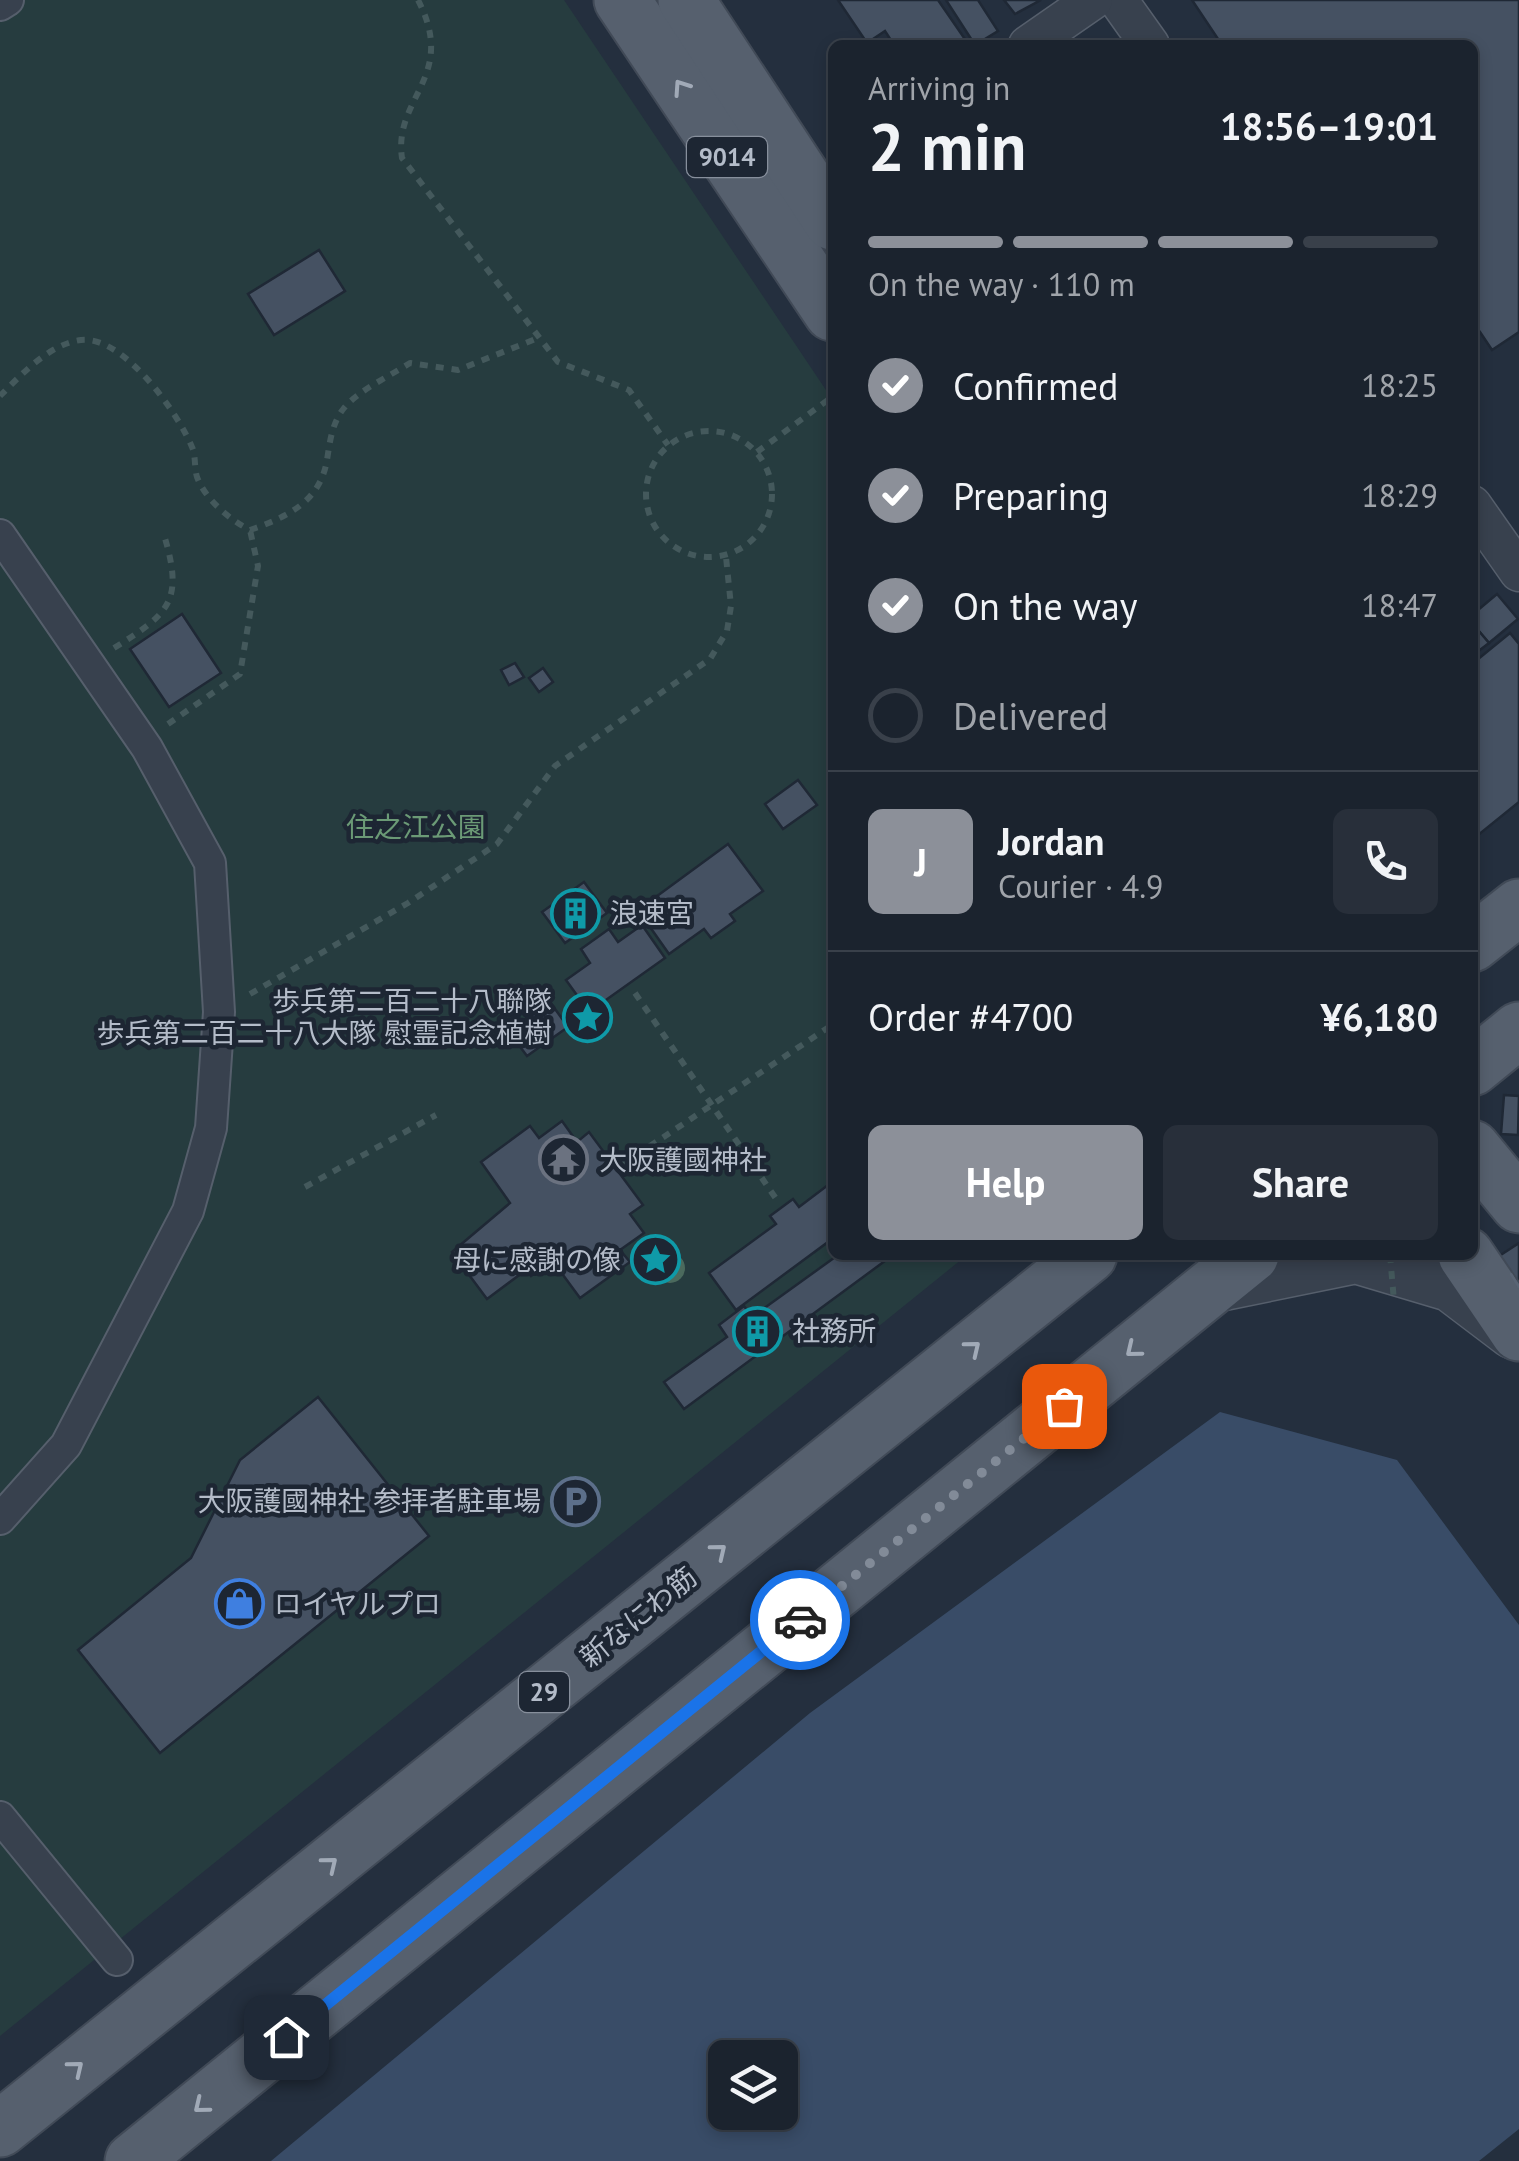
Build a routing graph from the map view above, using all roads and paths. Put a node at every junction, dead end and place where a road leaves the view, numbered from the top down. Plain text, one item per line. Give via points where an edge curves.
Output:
1 (8, 0) edge
2 (418, 0) edge
3 (622, 0) edge
4 (686, 0) edge
5 (1093, 0) edge
6 (1118, 0) edge
7 (0, 5) edge
8 (1035, 40) edge
9 (1146, 40) edge
10 (813, 205) edge
11 (828, 291) edge
12 (538, 338) junction
13 (0, 396) edge
14 (828, 401) edge
15 (668, 445) junction
16 (757, 452) junction
17 (1478, 514) edge
18 (250, 530) junction
19 (0, 535) edge
20 (164, 535) dead end
21 (726, 557) junction
22 (1519, 572) edge
23 (92, 662) junction
24 (148, 748) junction
25 (1519, 907) edge
26 (1478, 939) edge
27 (635, 993) dead end
28 (219, 1012) junction
29 (828, 1029) edge
30 (1519, 1030) edge
31 (1478, 1063) edge
32 (712, 1105) junction
33 (436, 1115) dead end
34 (1478, 1155) edge
35 (622, 1164) dead end
36 (304, 1187) dead end
37 (779, 1204) dead end
38 (1519, 1204) edge
39 (1083, 1260) edge
40 (1245, 1260) edge
41 (1351, 1260) edge
42 (1359, 1260) edge
43 (1390, 1260) edge
44 (1469, 1260) edge
45 (1209, 1288) junction
46 (1394, 1301) dead end
47 (1519, 1336) edge
48 (0, 1519) edge
49 (0, 1817) edge
50 (117, 1960) dead end
51 (0, 2128) edge
52 (134, 2161) edge

1 - 7 street
2 - 12 path via 433,53 399,138 402,158
10 -> 3 main road, 9014
4 - 10 main road, 9014
5 - 8 street
6 - 9 street
10 - 11 main road, 9014
12 - 15 path via 558,362 628,390
12 - 18 path via 458,370 410,364 345,406 328,439 318,488 284,518
13 - 18 path via 50,352 82,339 109,348 161,395 193,450 208,495
14 - 16 path
15 - 16 path via 714,430
15 - 21 path via 646,488 659,534 701,558
16 - 21 path via 770,473 770,517 759,535
17 - 22 street
18 - 24 path via 258,566 240,674 175,716
19 - 23 street
20 - 23 path via 175,585 168,608
21 - 28 path via 731,606 727,630 710,658 556,766 497,844
23 - 24 street
24 - 28 street via 210,863
25 - 26 main road
27 - 32 path
28 - 48 street via 211,1128 188,1211 66,1445
29 - 32 path
30 - 31 main road
32 - 35 path
32 - 37 path
33 - 36 path
34 - 38 main road
51 -> 39 main road, 新なにわ筋 / 29
40 - 45 main road
41 - 45 street
42 - 47 street via 1450,1287
43 - 46 path, bridge
44 - 47 main road
45 -> 52 main road
49 - 50 street

